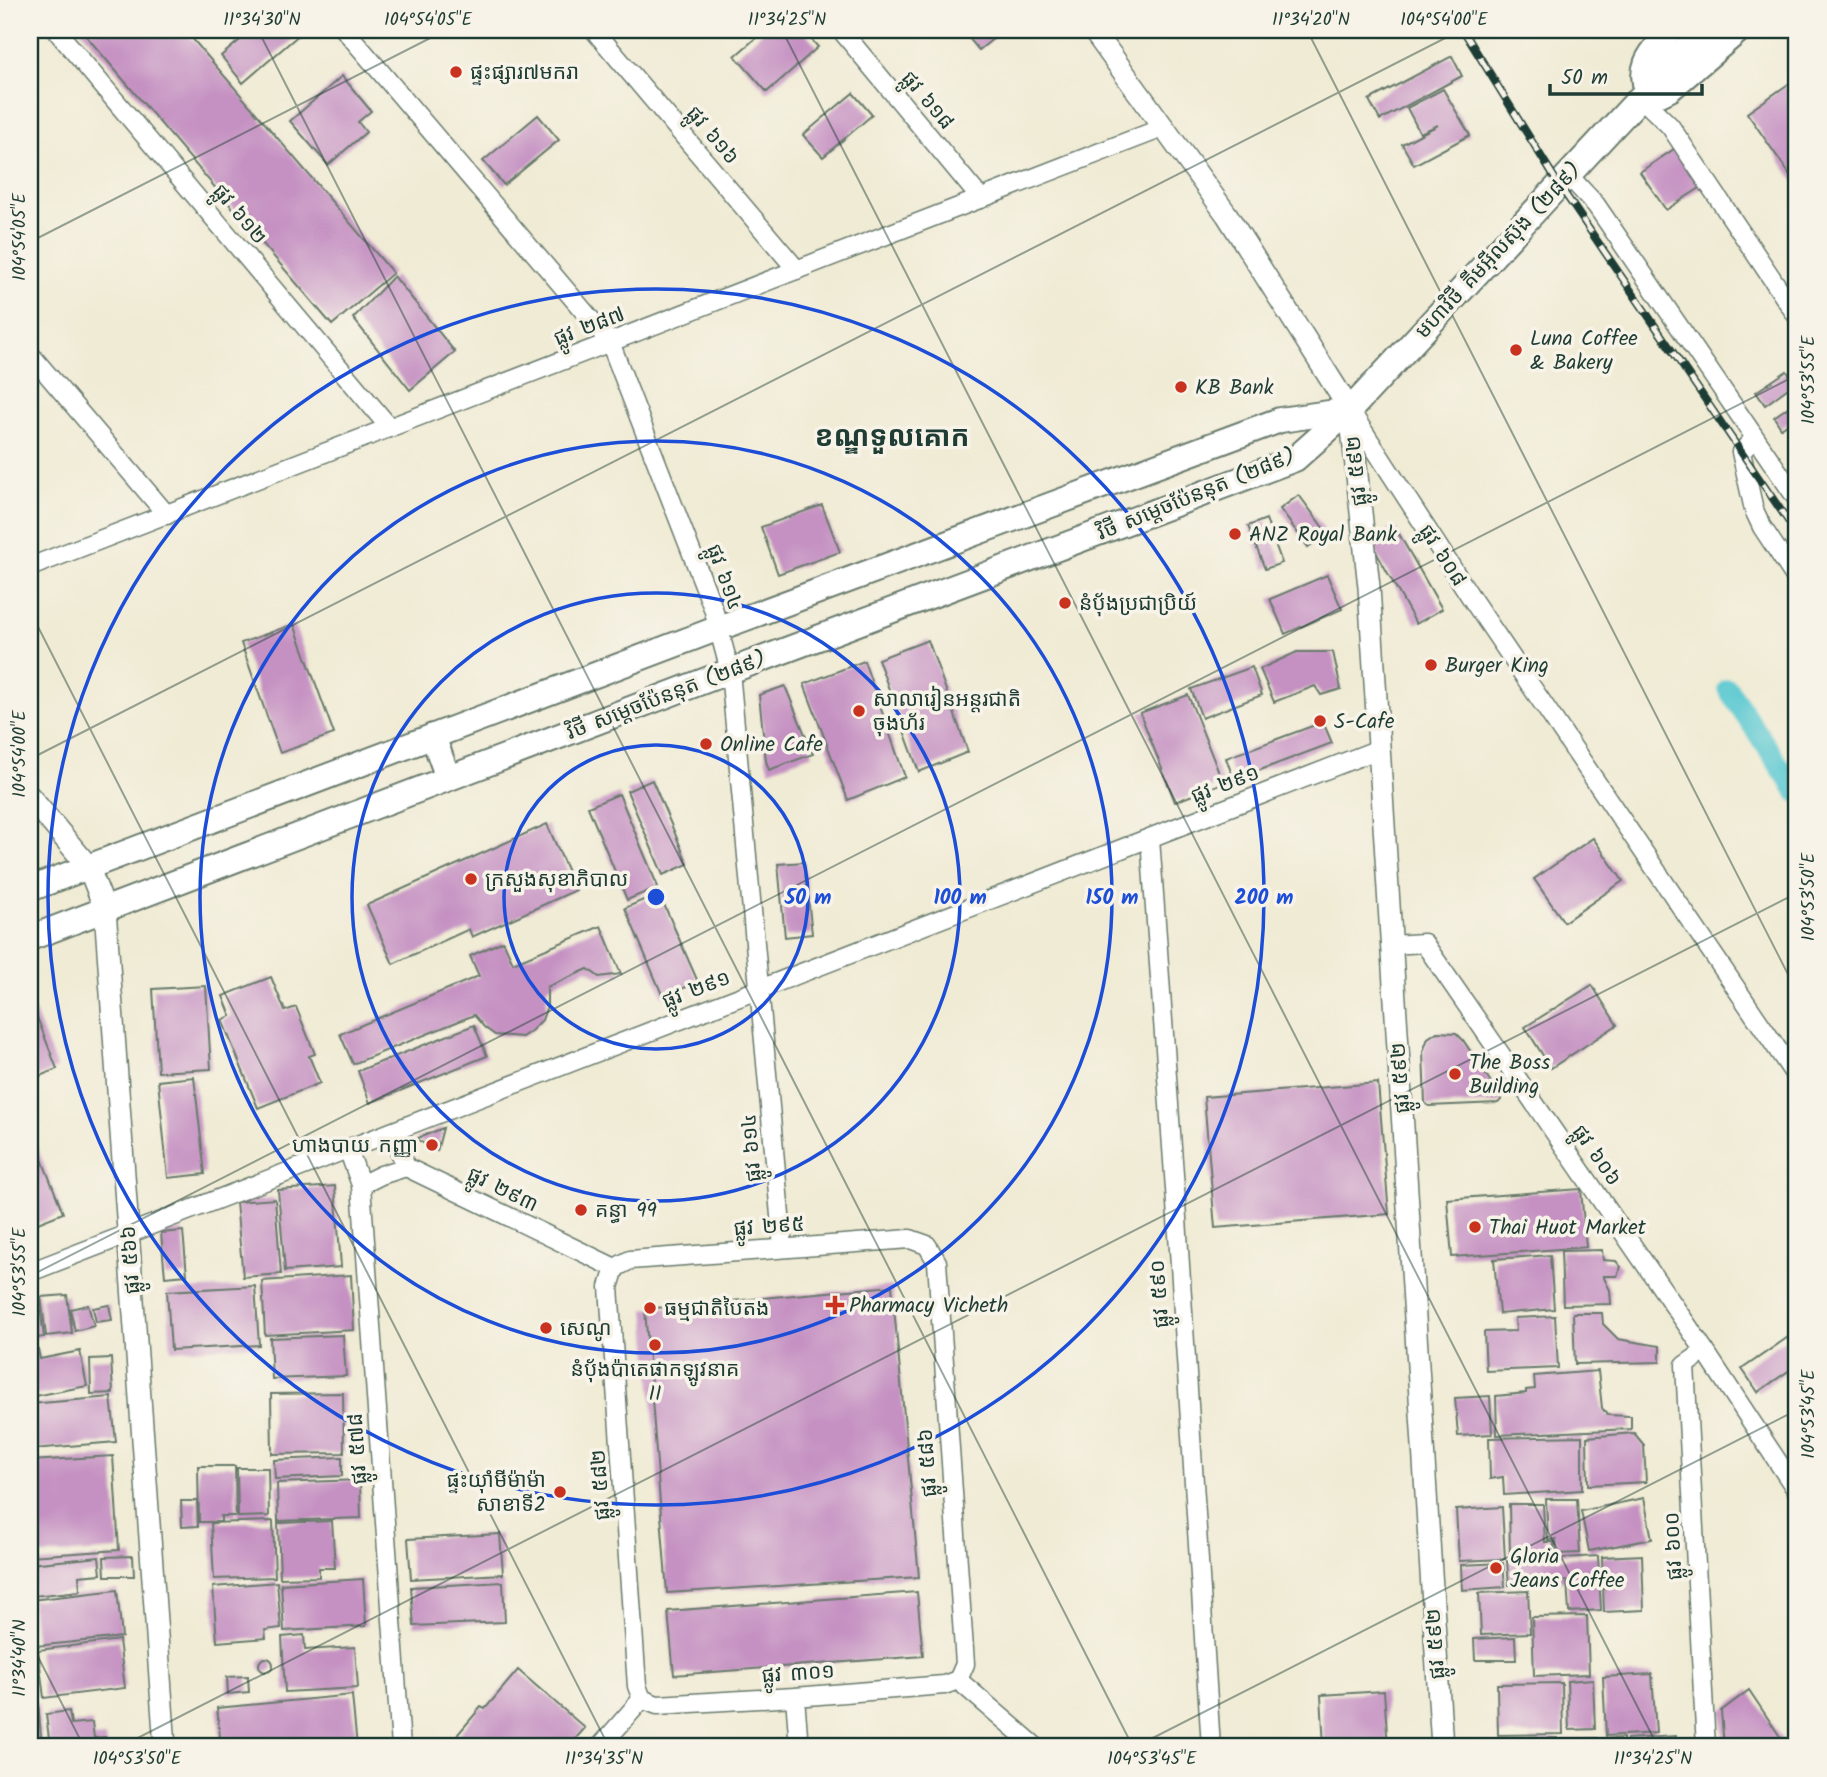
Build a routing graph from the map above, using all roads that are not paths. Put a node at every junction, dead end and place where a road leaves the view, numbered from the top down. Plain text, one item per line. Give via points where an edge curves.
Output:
1 (56, 30) edge
2 (345, 30) edge
3 (594, 30) edge
4 (841, 30) edge
5 (1093, 30) edge
6 (1670, 30) edge
7 (1703, 30) edge
8 (1739, 30) edge
9 (1644, 93) junction
10 (1165, 127) junction
11 (1568, 175) junction
12 (981, 199) junction
13 (797, 270) junction
14 (1797, 316) edge
15 (610, 342) junction
16 (30, 354) edge
17 (1350, 410) junction
18 (390, 428) junction
19 (1755, 438) junction
20 (1797, 499) edge
21 (167, 514) junction
22 (30, 567) edge
23 (1797, 580) edge
24 (719, 628) junction
25 (730, 671) junction
26 (433, 736) junction
27 (1379, 749) junction
28 (448, 778) junction
29 (30, 797) edge
30 (1150, 838) junction
31 (88, 866) junction
32 (30, 889) edge
33 (105, 909) junction
34 (30, 938) edge
35 (1392, 945) junction
36 (760, 989) junction
37 (1797, 1078) edge
38 (392, 1132) junction
39 (348, 1149) junction
40 (406, 1167) junction
41 (361, 1185) junction
42 (128, 1234) junction
43 (927, 1245) joint
44 (783, 1248) junction
45 (615, 1268) junction
46 (30, 1272) edge
47 (1705, 1351) junction
48 (1797, 1490) edge
49 (958, 1680) junction
50 (796, 1697) junction
51 (642, 1699) junction
52 (165, 1747) edge
53 (401, 1747) edge
54 (600, 1747) edge
55 (799, 1747) edge
56 (1036, 1747) edge
57 (1211, 1747) edge
58 (1442, 1747) edge
59 (1706, 1747) edge

1 - 18 street, ផ្លូវ ៦១២
2 - 15 street, ផ្លូវ ៦១៤
3 - 13 street, ផ្លូវ ៦១៦
4 - 12 street, ផ្លូវ ៦១៨
5 - 10 street, ផ្លូវ ៦០៨
6 - 9 main road via 1646,62
7 - 9 main road, មហាវិថី គីមអ៊ីលស៊ុង (២៨៩)
8 - 9 main road via 1670,89
9 - 11 main road, មហាវិថី គីមអ៊ីលស៊ុង (២៨៩)
9 - 14 street
10 - 12 street, ផ្លូវ ២៨៧
10 - 17 street, ផ្លូវ ៦០៨ via 1227,215
11 - 17 main road, មហាវិថី គីមអ៊ីលស៊ុង (២៨៩)
11 - 19 street via 1596,205
12 - 13 street, ផ្លូវ ២៨៧
13 - 15 street, ផ្លូវ ២៨៧
15 - 18 street, ផ្លូវ ២៨៧
15 - 24 street, ផ្លូវ ៦១៤
16 - 21 street
17 - 24 main road, វិថី សម្តេចប៉ែននុត (២៨៩) via 1280,420
17 - 25 main road, វិថី សម្តេចប៉ែននុត (២៨៩) via 1295,459
17 - 27 street, ផ្លូវ ៥៩២ via 1369,587
17 - 37 street, ផ្លូវ ៦០៨ via 1466,591
18 - 21 street, ផ្លូវ ២៨៧
19 - 20 street
19 - 23 street via 1741,452 1754,510
21 - 22 street, ផ្លូវ ២៨៧
24 - 25 street, ផ្លូវ ៦១៤
24 - 26 main road, វិថី សម្តេចប៉ែននុត (២៨៩)
25 - 28 main road, វិថី សម្តេចប៉ែននុត (២៨៩)
25 - 36 street, ផ្លូវ ៦១៤
26 - 28 main road
26 - 31 main road, វិថី សម្តេចប៉ែននុត (២៨៩)
27 - 30 street, ផ្លូវ ២៩១
27 - 35 street, ផ្លូវ ៥៩២
28 - 33 main road, វិថី សម្តេចប៉ែននុត (២៨៩)
29 - 31 street, ផ្លូវ ៥៦៦
30 - 36 street, ផ្លូវ ២៩១
30 - 57 street, ផ្លូវ ៥៩០
31 - 32 main road, វិថី សម្តេចប៉ែននុត (២៨៩)
31 - 33 street, ផ្លូវ ៥៦៦
33 - 34 main road, វិថី សម្តេចប៉ែននុត (២៨៩)
33 - 42 street, ផ្លូវ ៥៦៦
35 - 47 street, ផ្លូវ ៦០៦ via 1424,943
35 - 58 street, ផ្លូវ ៥៩២
36 - 38 street, ផ្លូវ ២៩១
36 - 44 street, ផ្លូវ ៦១៤
38 - 39 street, ផ្លូវ ២៩១
38 - 40 street
39 - 41 street, ផ្លូវ ៥៧៨
39 - 42 street, ផ្លូវ ២៩១
40 - 41 street
40 - 45 street, ផ្លូវ ២៩៣
41 - 53 street, ផ្លូវ ៥៧៨
42 - 46 street, ផ្លូវ ២៩១
42 - 52 street, ផ្លូវ ៥៦៦
43 - 44 street, ផ្លូវ ២៩៥ via 910,1239
43 - 49 street, ផ្លូវ ៥៨៦ via 937,1262 965,1664
44 - 45 street, ផ្លូវ ២៩៥ via 630,1260
45 - 51 street, ផ្លូវ ៥៨២ via 609,1287 637,1686
47 - 48 street, ផ្លូវ ៦០៦
47 - 59 street, ផ្លូវ ៦០០ via 1685,1365
49 - 50 street, ផ្លូវ ៣០១ via 944,1685
49 - 56 street
50 - 51 street, ផ្លូវ ៣០១ via 657,1705
50 - 55 street
51 - 54 street

